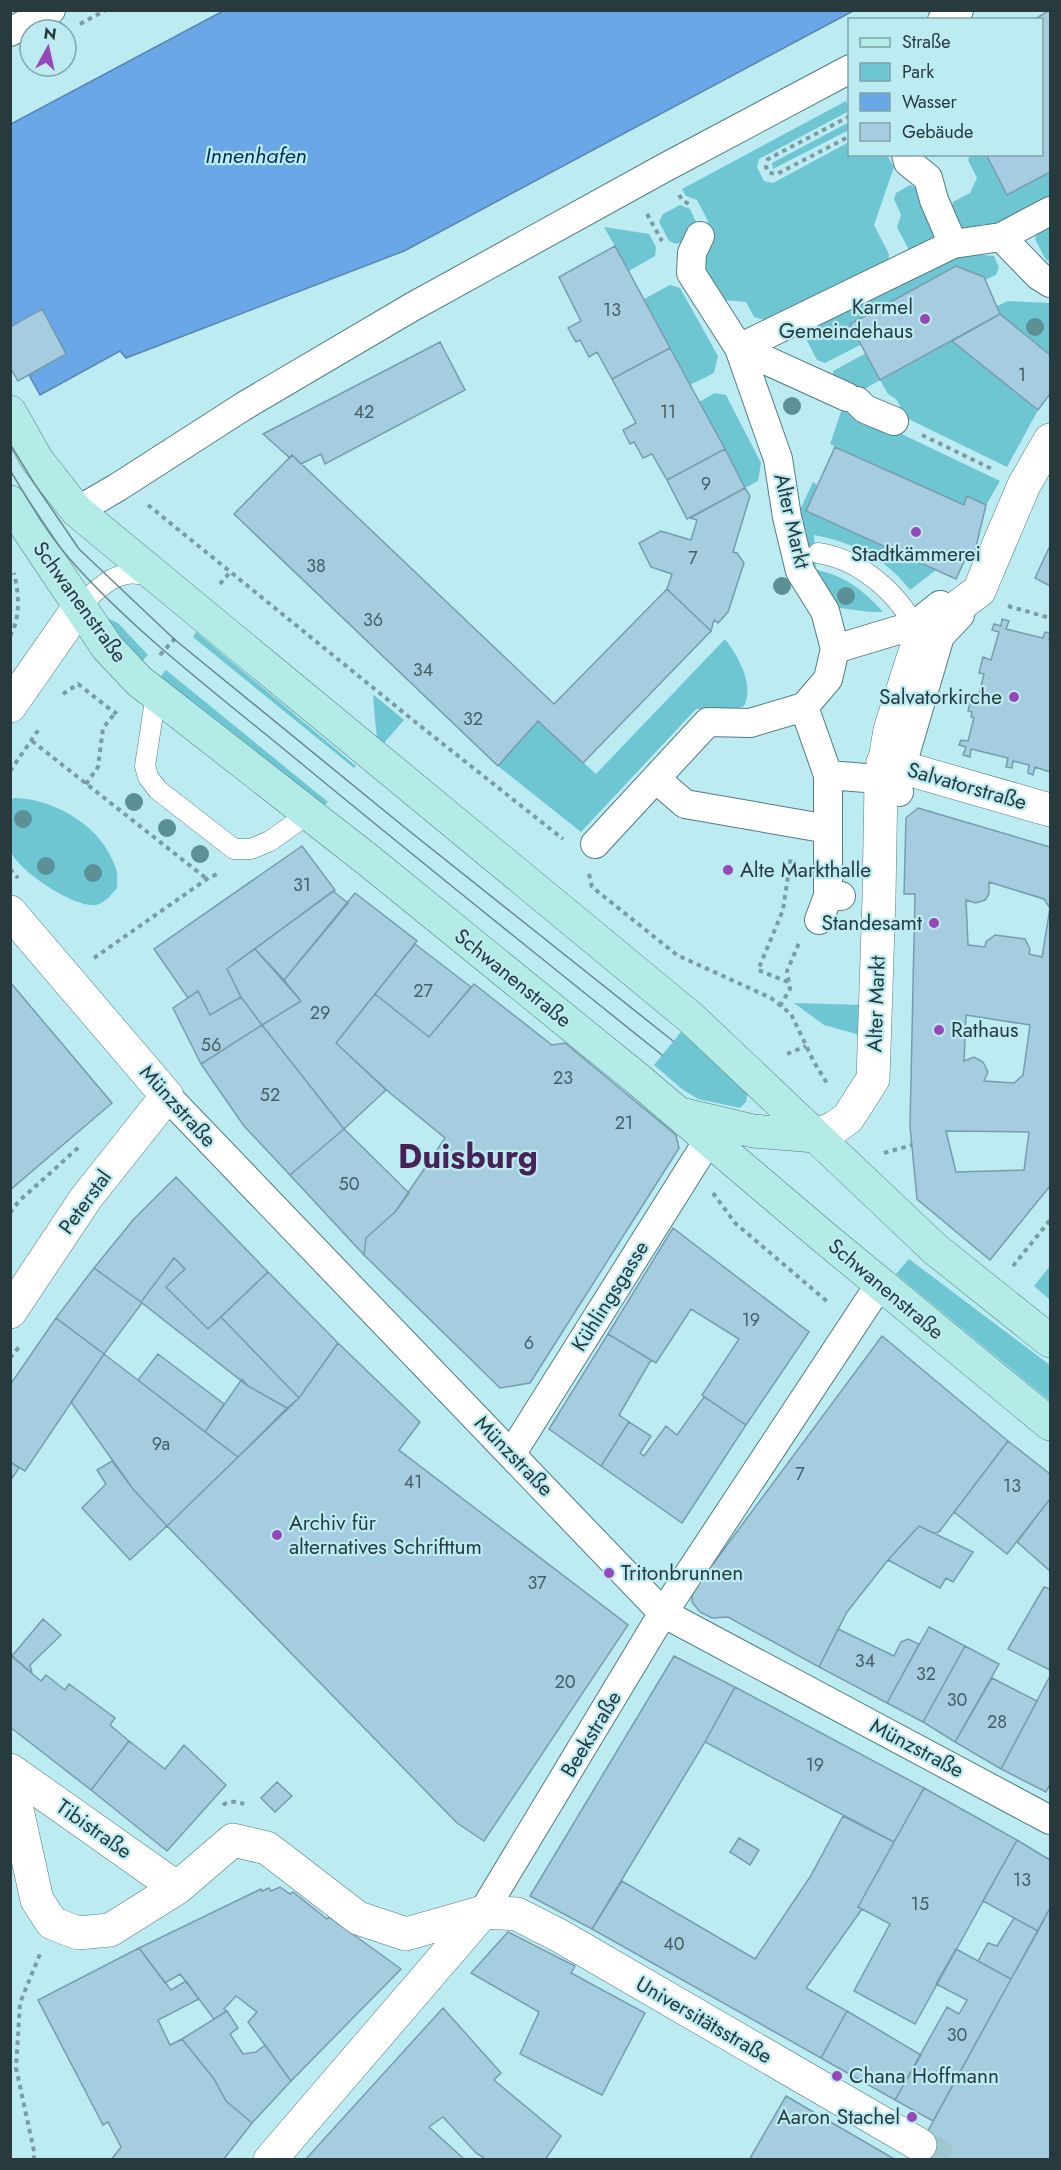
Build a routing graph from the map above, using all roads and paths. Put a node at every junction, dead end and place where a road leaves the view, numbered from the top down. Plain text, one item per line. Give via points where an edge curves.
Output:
1 (51, 10) edge
2 (106, 10) edge
3 (959, 10) edge
4 (945, 18) edge
5 (78, 25) edge
6 (10, 32) edge
7 (848, 70) edge
8 (848, 118) edge
9 (848, 137) edge
10 (906, 156) edge
11 (631, 186) junction
12 (1050, 211) edge
13 (700, 236) dead end
14 (1001, 237) junction
15 (953, 244) junction
16 (667, 249) dead end
17 (1050, 283) edge
18 (739, 348) junction
19 (10, 412) edge
20 (904, 426) joint
21 (1050, 440) edge
22 (1024, 485) junction
23 (118, 487) junction
24 (10, 502) edge
25 (77, 511) junction
26 (818, 553) dead end
27 (13, 570) dead end
28 (164, 584) junction
29 (986, 595) junction
30 (79, 607) junction
31 (1050, 618) edge
32 (917, 632) junction
33 (10, 636) edge
34 (835, 649) junction
35 (156, 693) junction
36 (57, 699) dead end
37 (121, 705) dead end
38 (10, 706) edge
39 (804, 707) junction
40 (115, 712) junction
41 (42, 724) dead end
42 (32, 741) junction
43 (10, 771) edge
44 (899, 774) junction
45 (828, 775) junction
46 (656, 779) junction
47 (86, 784) junction
48 (1050, 810) edge
49 (308, 814) junction
50 (828, 829) junction
51 (583, 851) junction
52 (224, 870) dead end
53 (789, 870) dead end
54 (207, 879) junction
55 (10, 912) edge
56 (823, 912) joint
57 (67, 978) junction
58 (788, 982) junction
59 (780, 1006) junction
60 (806, 1046) junction
61 (787, 1054) dead end
62 (167, 1096) junction
63 (680, 1114) junction
64 (848, 1118) junction
65 (815, 1136) junction
66 (88, 1139) dead end
67 (709, 1139) junction
68 (912, 1145) dead end
69 (876, 1156) dead end
70 (712, 1192) dead end
71 (10, 1213) edge
72 (1050, 1220) edge
73 (753, 1239) junction
74 (748, 1244) dead end
75 (1011, 1267) dead end
76 (880, 1284) junction
77 (862, 1310) junction
78 (10, 1312) edge
79 (1050, 1341) edge
80 (1050, 1424) edge
81 (512, 1454) junction
82 (663, 1613) junction
83 (10, 1770) edge
84 (10, 1778) edge
85 (1050, 1820) edge
86 (177, 1888) junction
87 (483, 1912) junction
88 (34, 1949) dead end
89 (40, 1953) junction
90 (50, 1955) dead end
91 (920, 2145) tunnel mouth
92 (34, 2160) edge
93 (270, 2160) edge

1 - 6 street
2 - 5 path
3 - 4 street
7 - 11 street
8 - 9 path via 768,159 766,167 769,173 777,174
10 - 15 street via 908,162 928,178
11 - 16 path
11 - 23 street via 412,307 244,406
12 - 14 street
13 - 18 street, Alter Markt via 692,253 691,273
14 - 15 street
14 - 17 street via 1038,276
15 - 18 street
18 - 20 street
18 - 34 street, Alter Markt via 778,459 800,571 825,611
19 - 25 main road via 37,460
20 - 22 path
21 - 22 street
22 - 29 street
23 - 25 street
23 - 51 path via 142,500 414,722
24 - 30 main road, Schwanenstraße
25 - 28 main road
26 - 32 lane via 845,560 860,569 885,589
27 - 33 path via 18,601 16,626
28 - 30 lane via 140,572 128,573 98,588
28 - 65 main road via 690,1017
29 - 31 path
29 - 32 street, Alter Markt
29 - 44 street via 940,636
30 - 35 main road, Schwanenstraße via 106,647
30 - 38 street
32 - 34 street
32 - 44 street, Alter Markt via 890,730
34 - 39 street, Alter Markt via 828,680
35 - 49 main road, Schwanenstraße
35 - 49 lane via 145,766 158,790 234,849 251,849 270,841
36 - 40 path via 78,684
37 - 40 path
39 - 45 street
39 - 46 street via 750,723 708,722
40 - 47 path via 103,728 98,767
41 - 42 path
42 - 43 path
42 - 47 path
44 - 45 street via 866,778
44 - 48 street, Salvatorstraße
44 - 64 street, Alter Markt via 877,980 873,1079
45 - 50 street
46 - 50 street via 685,804 796,830
46 - 51 street
47 - 54 path
49 - 63 main road, Schwanenstraße
50 - 56 street
51 - 59 path via 592,887 677,955 771,998
52 - 54 path
53 - 58 path via 783,910 758,970
54 - 57 path
55 - 57 street, Münzstraße
56 - 58 path via 787,971
57 - 62 street, Münzstraße
58 - 59 path via 790,989
59 - 60 path via 791,1014
60 - 61 path
60 - 64 path
62 - 78 street, Peterstal via 86,1198
62 - 81 street, Münzstraße
63 - 65 main road via 753,1131
63 - 67 main road, Schwanenstraße
64 - 65 street, Alter Markt
65 - 79 main road via 935,1249
66 - 71 path
67 - 76 main road, Schwanenstraße
67 - 81 street, Kühlingsgasse
68 - 69 path
70 - 73 path via 735,1223
72 - 75 path
73 - 74 path
73 - 77 path via 828,1303
76 - 77 street, Beekstraße
76 - 80 main road, Schwanenstraße
77 - 82 street, Beekstraße
81 - 82 street, Münzstraße
82 - 85 street, Münzstraße
82 - 87 street, Beekstraße
83 - 86 street, Tibistraße
84 - 86 street via 37,1900 52,1923 78,1933 110,1930
86 - 87 street, Universitätsstraße via 233,1840 267,1848 358,1918 406,1934
87 - 91 street, Universitätsstraße via 517,1914 560,1936
87 - 93 street, Beekstraße
88 - 89 path
89 - 90 path
89 - 92 path via 20,2003 16,2068

